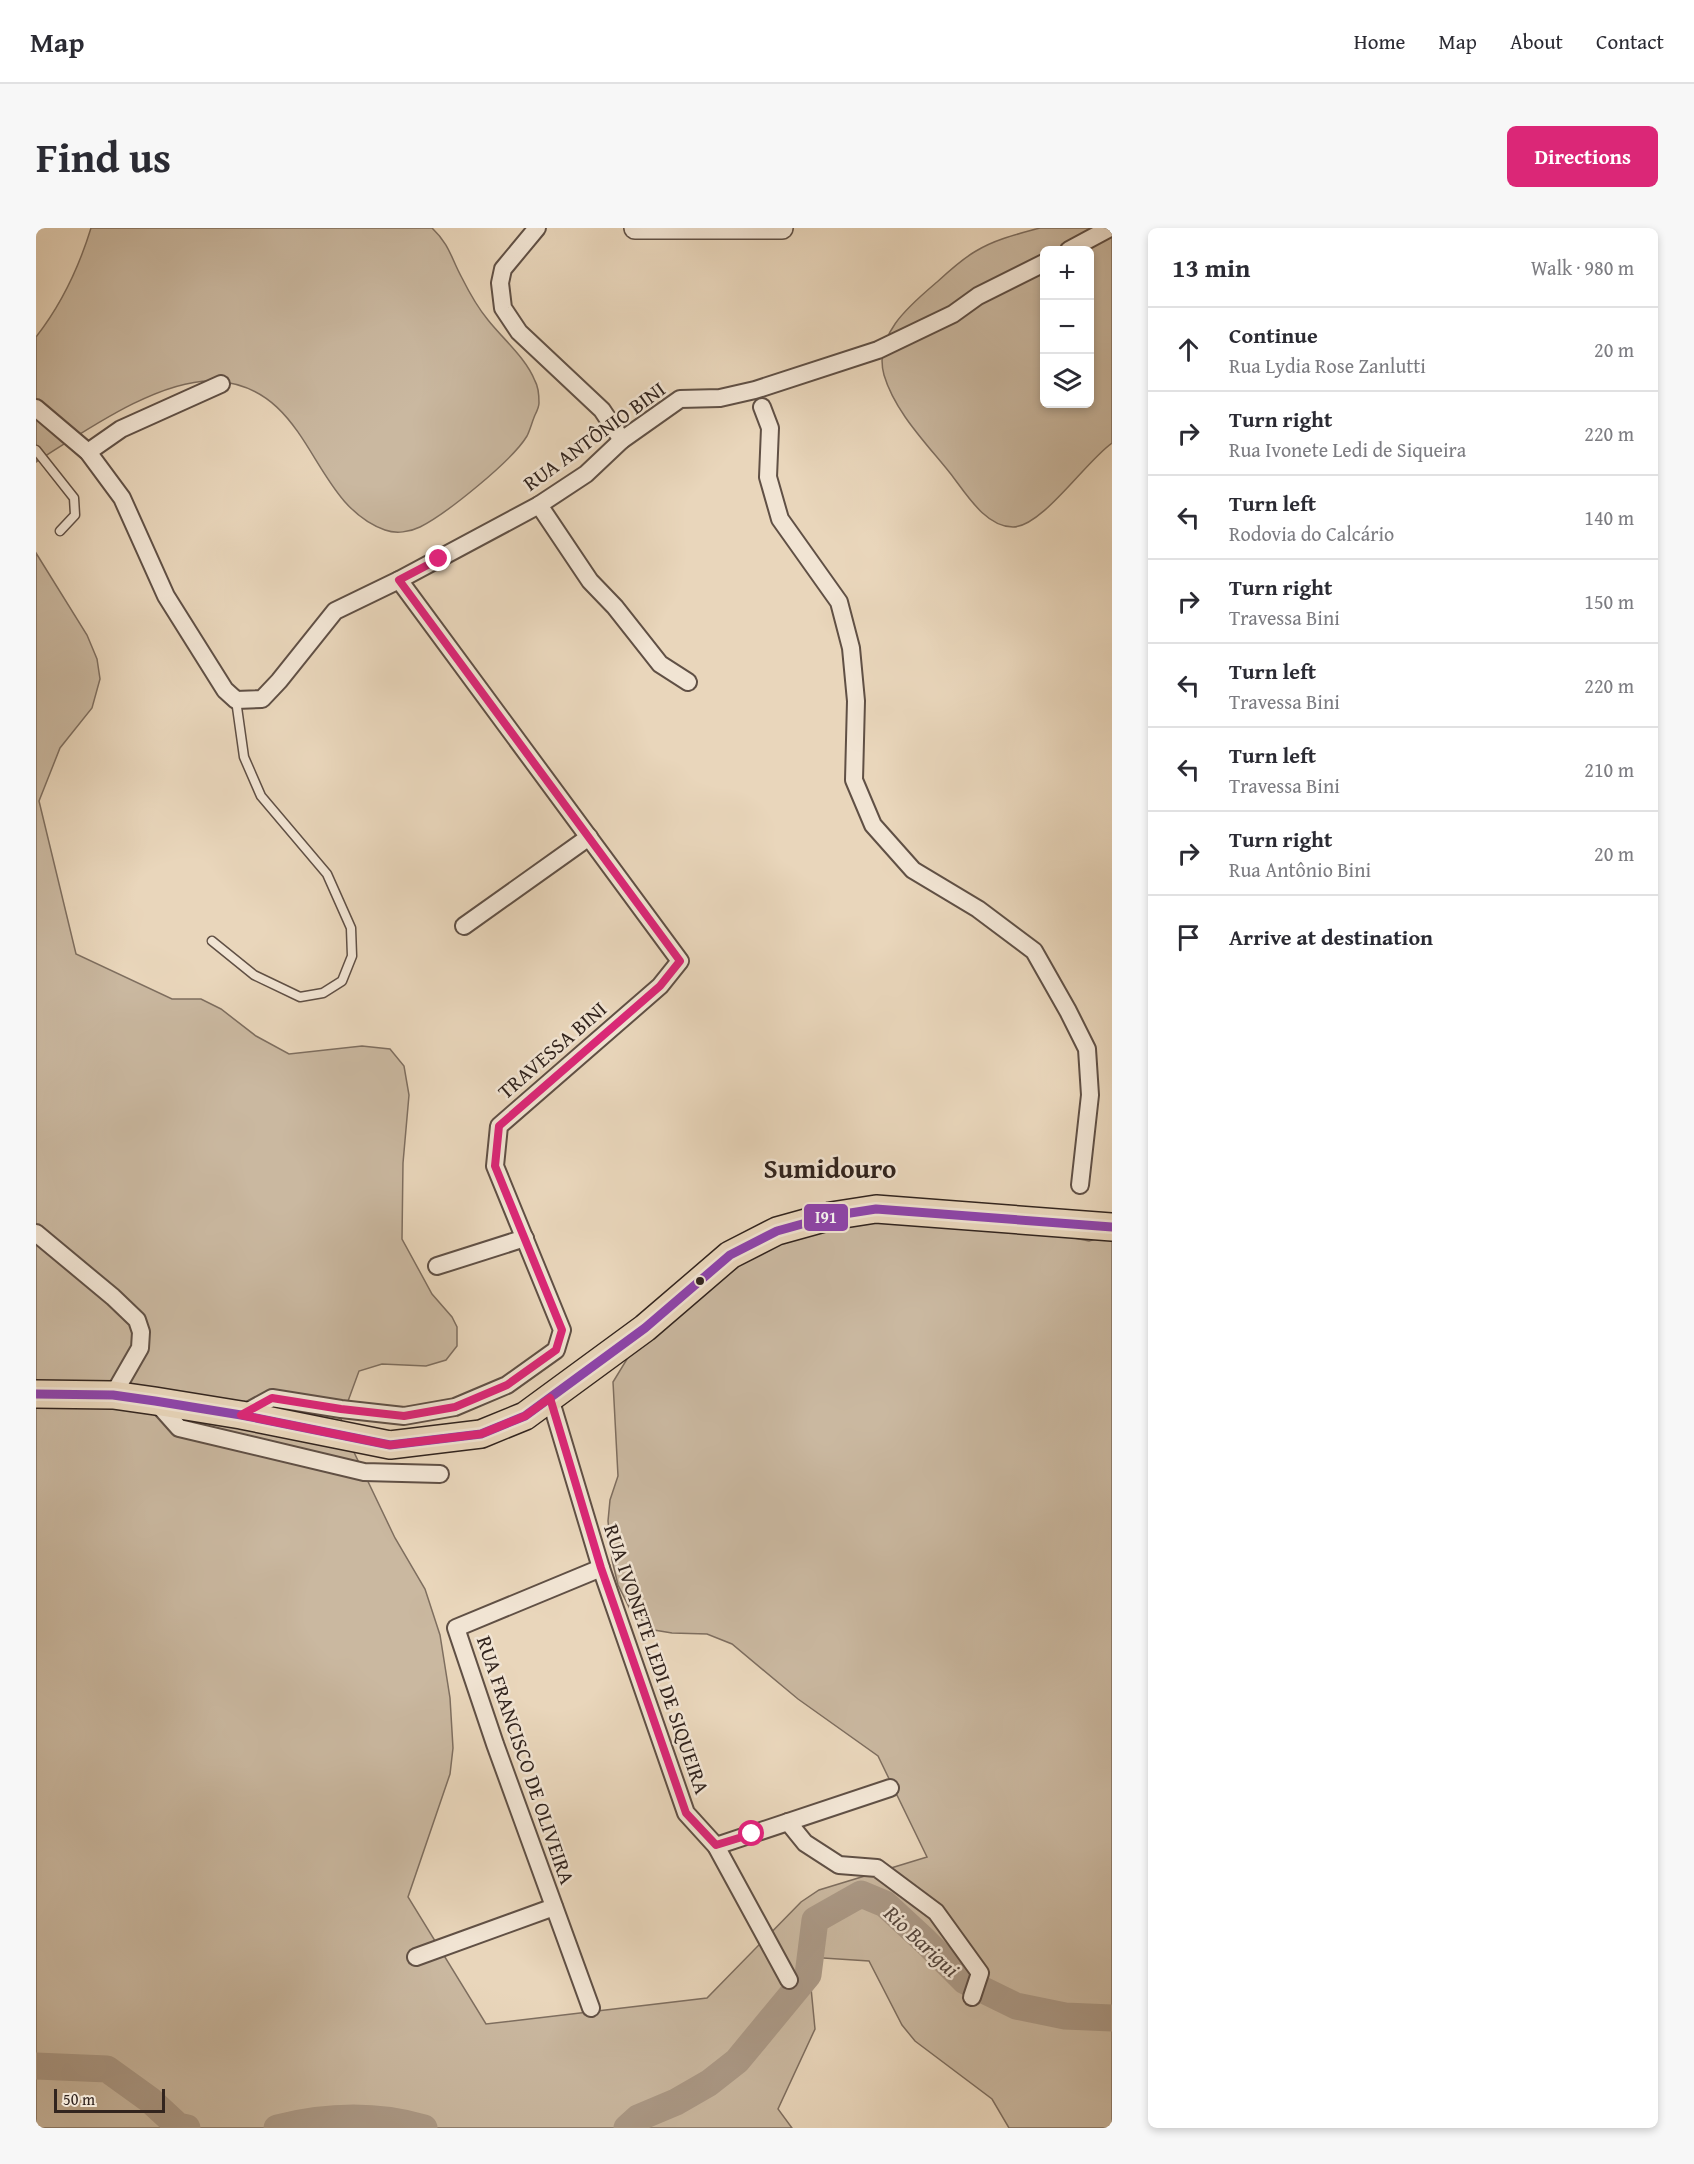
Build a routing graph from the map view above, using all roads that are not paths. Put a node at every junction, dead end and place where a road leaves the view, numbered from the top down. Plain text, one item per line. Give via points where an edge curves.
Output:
1 (537, 228) edge
2 (635, 228) edge
3 (782, 228) edge
4 (1110, 228) edge
5 (1077, 246) edge
6 (1040, 265) edge
7 (221, 384) dead end
8 (36, 408) edge
9 (762, 408) dead end
10 (622, 440) junction
11 (36, 450) edge
12 (88, 452) junction
13 (539, 505) junction
14 (60, 531) dead end
15 (399, 580) junction
16 (688, 682) dead end
17 (236, 700) junction
18 (589, 837) junction
19 (464, 926) dead end
20 (212, 941) dead end
21 (1080, 1185) dead end
22 (1112, 1227) edge
23 (36, 1233) edge
24 (525, 1238) junction
25 (437, 1266) dead end
26 (36, 1394) edge
27 (112, 1395) junction
28 (550, 1398) junction
29 (155, 1401) junction
30 (241, 1415) junction
31 (440, 1474) dead end
32 (601, 1568) junction
33 (890, 1788) dead end
34 (788, 1822) junction
35 (716, 1845) junction
36 (554, 1907) junction
37 (416, 1957) dead end
38 (789, 1980) dead end
39 (972, 1997) dead end
40 (591, 2008) dead end

1 - 10 street via 503,269 503,308 519,332 602,410
2 - 3 street
4 - 5 street
6 - 10 street, RUA ANTÔNIO BINI via 878,350 755,390 720,398 680,399
7 - 12 street via 122,429
8 - 12 street
9 - 21 street via 770,428 768,477 780,519 839,602 851,648 855,690 854,780 873,825 913,870 978,909 1034,951 1087,1049 1090,1095
10 - 13 street, RUA ANTÔNIO BINI via 586,474
11 - 14 lane via 74,498 75,515
12 - 17 street via 122,498 166,596 225,690
13 - 15 street, RUA ANTÔNIO BINI
13 - 16 street via 590,581 660,664
15 - 17 street, RUA ANTÔNIO BINI via 335,611 262,699
15 - 18 street, TRAVESSA BINI
17 - 20 lane via 244,757 261,796 327,874 351,928 352,956 342,981 323,993 300,997 254,975
18 - 19 street
18 - 24 street, TRAVESSA BINI via 680,961 660,986 499,1126 495,1166
22 - 28 main road via 876,1209 777,1231 730,1255 645,1328
23 - 27 street via 137,1320 140,1348
24 - 25 street
24 - 30 street, TRAVESSA BINI via 562,1330 556,1350 507,1385 455,1407 404,1416 272,1398
26 - 27 main road
27 - 29 main road
28 - 30 main road via 525,1416 481,1434 390,1445
28 - 32 street, RUA IVONETE LEDI DE SIQUEIRA
29 - 30 main road
29 - 31 street via 179,1428 364,1472
32 - 35 street, RUA IVONETE LEDI DE SIQUEIRA via 686,1813
32 - 36 street, RUA FRANCISCO DE OLIVEIRA via 456,1628
33 - 34 street
34 - 35 street
34 - 39 street via 805,1843 839,1865 877,1868 936,1912 980,1972
35 - 38 street, RUA IVONETE LEDI DE SIQUEIRA
36 - 37 street, RUA FRANCISCO DE OLIVEIRA
36 - 40 street, RUA FRANCISCO DE OLIVEIRA

